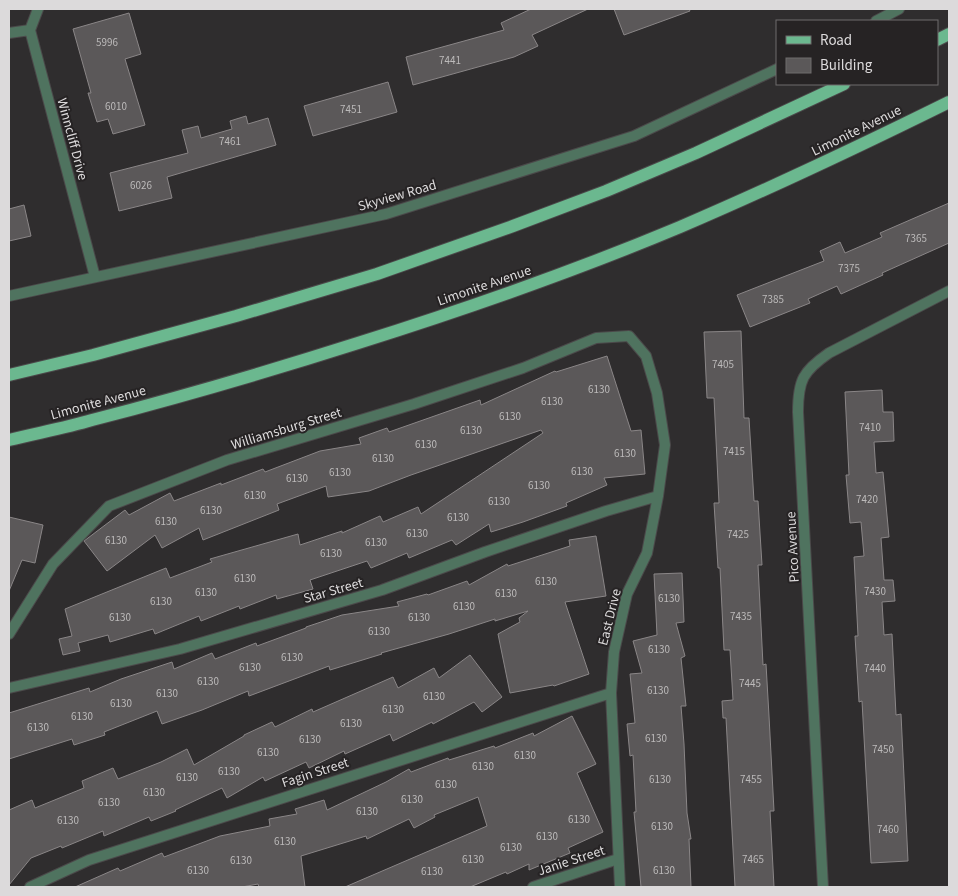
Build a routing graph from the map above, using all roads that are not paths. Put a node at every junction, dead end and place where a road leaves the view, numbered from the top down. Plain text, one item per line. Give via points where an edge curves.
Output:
1 (38, 9) edge
2 (900, 9) edge
3 (878, 20) edge
4 (30, 30) junction
5 (9, 33) edge
6 (776, 69) edge
7 (842, 85) edge
8 (949, 102) edge
9 (95, 277) junction
10 (949, 291) edge
11 (9, 296) edge
12 (629, 336) joint
13 (9, 375) edge
14 (9, 440) edge
15 (658, 496) junction
16 (9, 634) edge
17 (9, 688) edge
18 (611, 693) junction
19 (618, 859) junction
20 (30, 887) edge
21 (533, 887) edge
22 (620, 887) edge
23 (823, 887) edge

1 - 4 street
2 - 3 street
4 - 5 street
4 - 9 street, Winncliff Drive
6 - 9 street, Skyview Road via 634,136 386,214
7 - 13 main road via 606,191 377,274 94,355
8 - 14 main road, Limonite Avenue via 818,166 678,227 491,299 270,371
9 - 11 street, Skyview Road
10 - 23 street, Pico Avenue via 829,353 806,372 800,384 798,412
12 - 15 street, East Drive via 646,356 657,393 665,445
12 - 16 street, Williamsburg Street via 596,338 523,368 433,398 227,460 109,506 53,564
15 - 17 street, Star Street via 596,514 382,590 180,649
15 - 18 street, East Drive via 647,553 628,594 614,652
18 - 19 street, East Drive
18 - 20 street, Fagin Street via 89,860
19 - 21 street, Janie Street
19 - 22 street, East Drive

